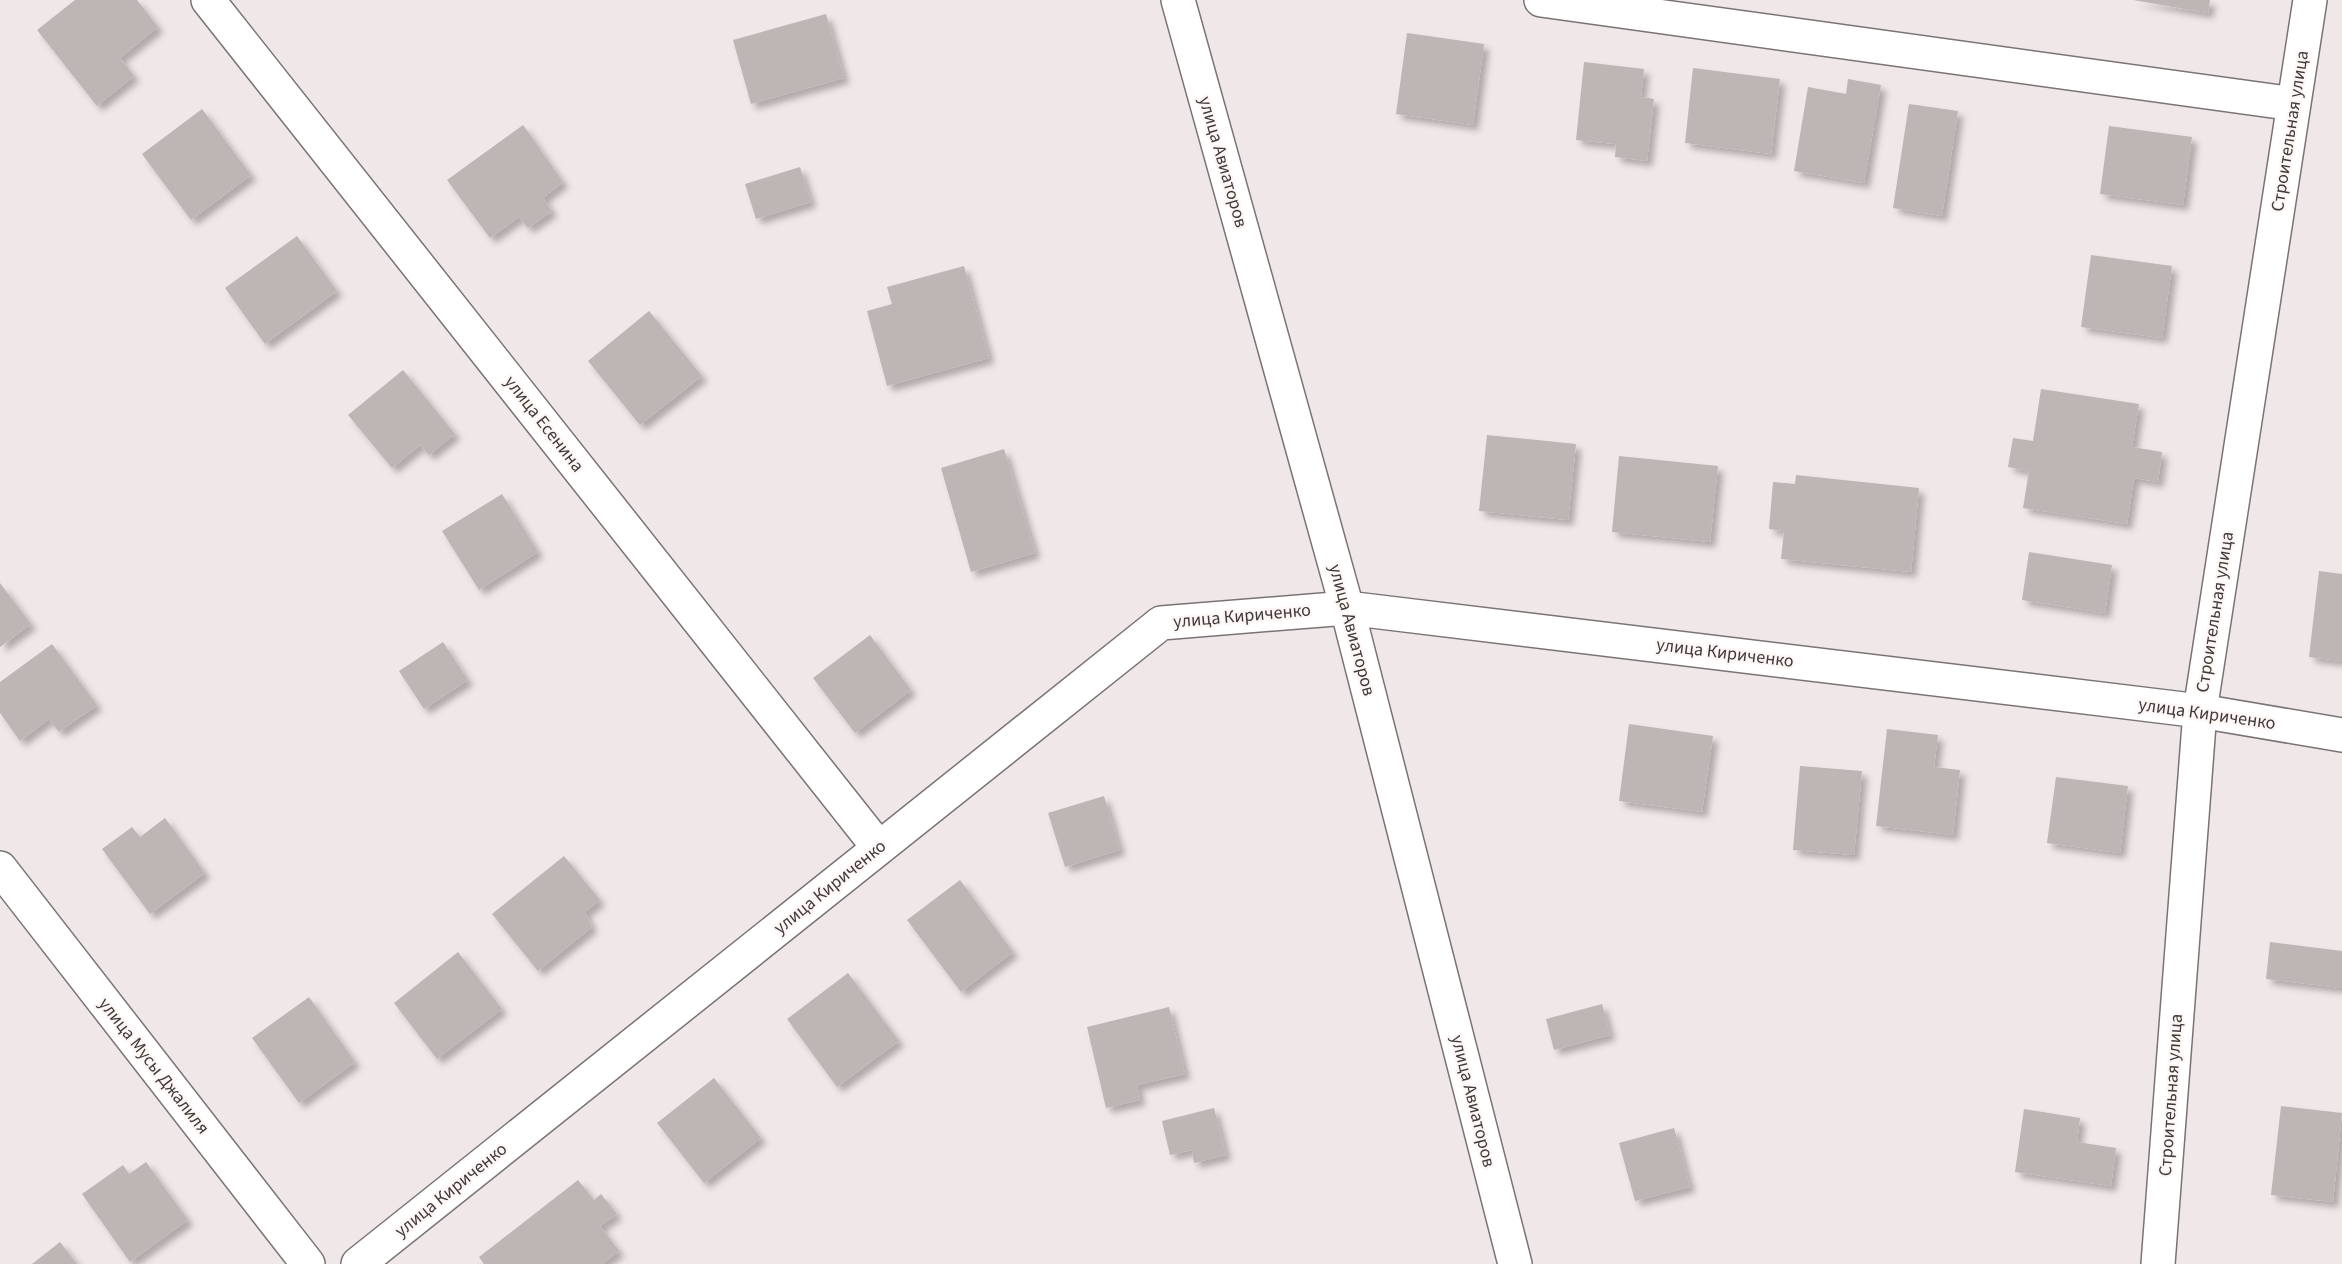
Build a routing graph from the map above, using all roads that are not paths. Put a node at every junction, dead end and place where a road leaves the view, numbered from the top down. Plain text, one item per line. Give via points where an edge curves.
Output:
1 (208, 0) edge
2 (1178, 0) edge
3 (1541, 0) edge
4 (2310, 0) edge
5 (2294, 104) junction
6 (1347, 608) junction
7 (2200, 711) junction
8 (2342, 735) edge
9 (879, 848) junction
10 (0, 868) edge
11 (308, 1264) edge
12 (358, 1264) edge
13 (1515, 1264) edge
14 (2158, 1264) edge

1 - 9 street, улица Есенина
2 - 6 street, улица Авиаторов
3 - 5 street
4 - 5 street, Строительная улица
5 - 7 street, Строительная улица
6 - 7 street, улица Кириченко
6 - 9 street, улица Кириченко via 1161,623
6 - 13 street, улица Авиаторов
7 - 8 street, улица Кириченко
7 - 14 street, Строительная улица
9 - 12 street, улица Кириченко
10 - 11 street, улица Мусы Джалиля

